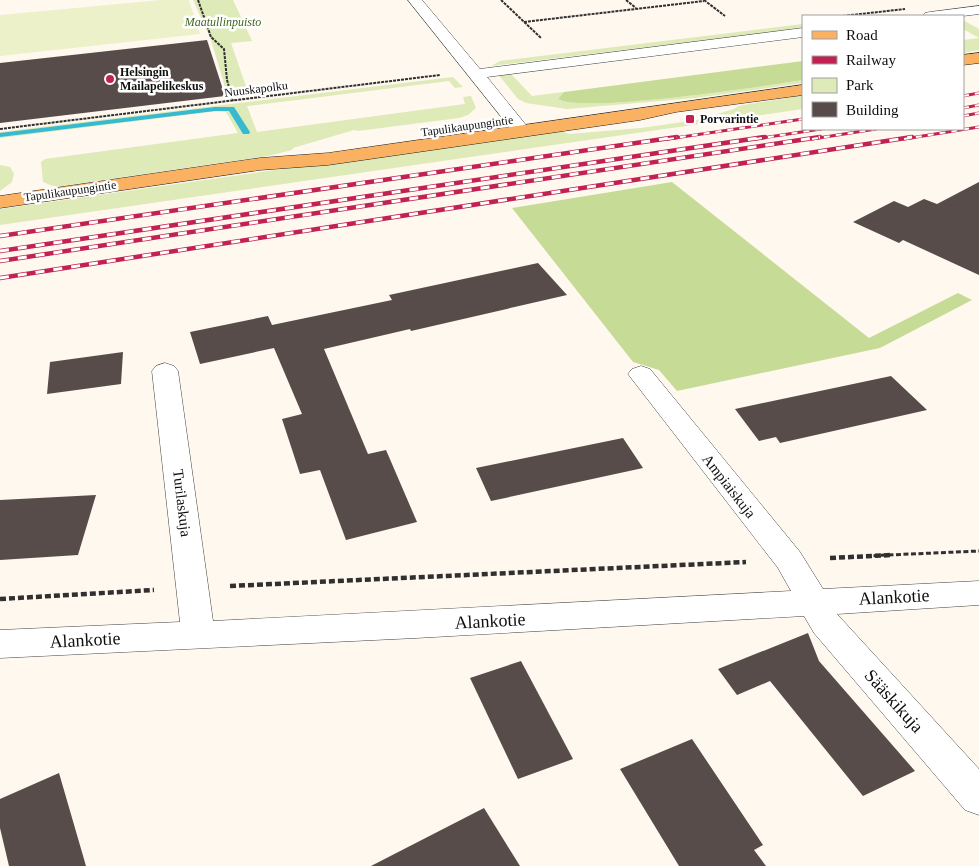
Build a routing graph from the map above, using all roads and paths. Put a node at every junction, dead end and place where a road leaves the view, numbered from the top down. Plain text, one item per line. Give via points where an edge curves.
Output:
1 (198, 0) edge
2 (415, 0) edge
3 (501, 0) edge
4 (626, 0) edge
5 (704, 0) edge
6 (941, 0) edge
7 (908, 8) dead end
8 (637, 9) junction
9 (972, 11) edge
10 (851, 15) edge
11 (938, 15) edge
12 (979, 19) edge
13 (524, 22) junction
14 (802, 32) edge
15 (542, 39) dead end
16 (979, 58) edge
17 (964, 60) edge
18 (979, 68) edge
19 (964, 71) edge
20 (446, 74) dead end
21 (476, 74) junction
22 (802, 90) edge
23 (233, 101) junction
24 (517, 125) junction
25 (0, 129) edge
26 (0, 202) edge
27 (165, 371) dead end
28 (641, 374) dead end
29 (979, 551) edge
30 (789, 560) junction
31 (193, 588) junction
32 (979, 593) edge
33 (0, 599) edge
34 (812, 602) junction
35 (198, 635) junction
36 (0, 644) edge
37 (979, 797) edge

1 - 23 path via 211,37 219,42 226,54 226,78
2 - 21 street
3 - 13 path
4 - 8 path
5 - 8 path
6 - 9 street
7 - 10 path
8 - 13 path
9 - 11 street
9 - 12 street
13 - 15 path
14 - 21 street
16 - 17 main road
18 - 19 main road
20 - 23 path, Nuuskapolku
21 - 24 street
22 - 24 main road, Tapulikaupungintie via 676,107 631,108
23 - 25 path, Nuuskapolku
24 - 26 main road, Tapulikaupungintie via 328,159 260,164
27 - 31 street, Turilaskuja
28 - 30 street, Ampiaiskuja
29 - 30 path
30 - 31 path
30 - 34 street, Ampiaiskuja
31 - 33 path
31 - 35 street, Turilaskuja
32 - 34 street, Alankotie
34 - 35 street, Alankotie
34 - 37 street, Sääskikuja via 826,624
35 - 36 street, Alankotie

